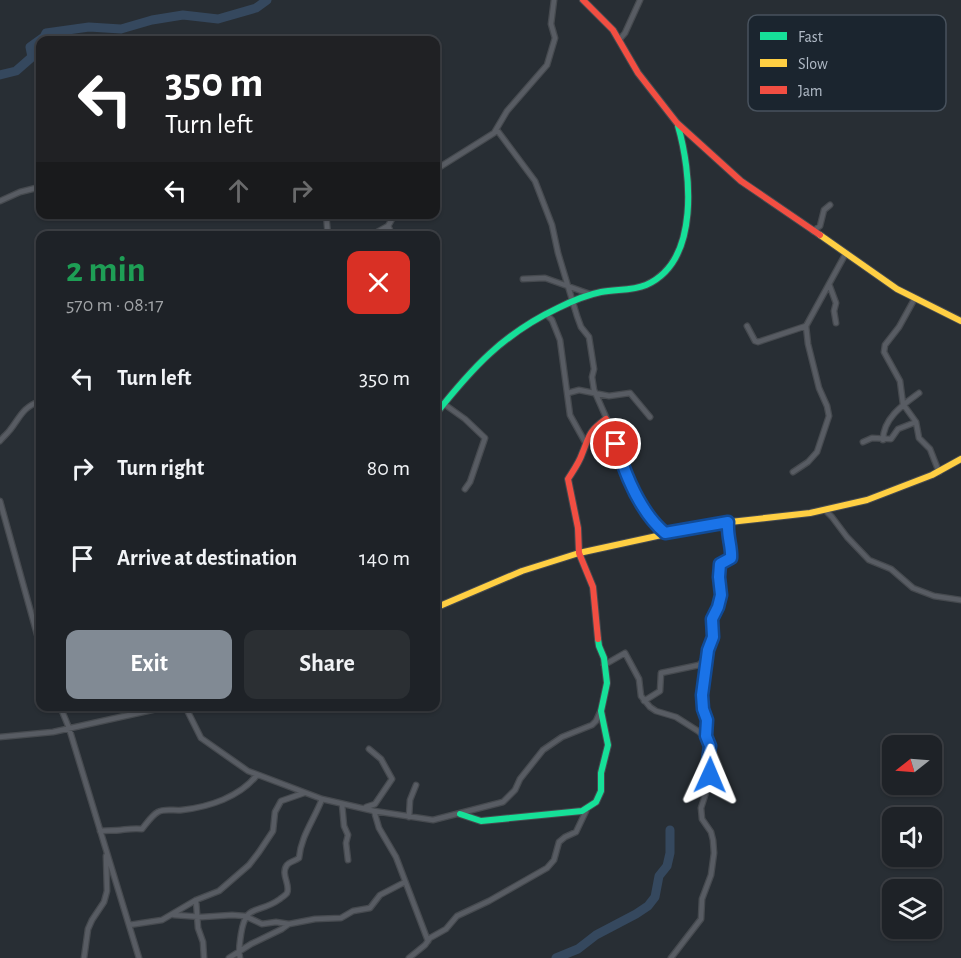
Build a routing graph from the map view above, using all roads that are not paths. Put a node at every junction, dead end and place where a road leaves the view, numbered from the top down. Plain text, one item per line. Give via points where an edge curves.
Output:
1 (554, 0) edge
2 (583, 0) edge
3 (640, 0) edge
4 (619, 40) junction
5 (677, 123) junction
6 (497, 130) junction
7 (440, 167) edge
8 (36, 189) edge
9 (0, 201) edge
10 (830, 205) dead end
11 (392, 219) edge
12 (388, 226) junction
13 (379, 231) edge
14 (390, 231) edge
15 (813, 231) junction
16 (846, 253) junction
17 (523, 279) dead end
18 (567, 284) junction
19 (830, 285) junction
20 (592, 295) junction
21 (915, 298) junction
22 (574, 303) junction
23 (546, 314) junction
24 (961, 321) edge
25 (836, 323) dead end
26 (747, 326) dead end
27 (806, 326) junction
28 (568, 393) junction
29 (919, 393) dead end
30 (597, 394) junction
31 (36, 403) edge
32 (444, 404) junction
33 (903, 404) junction
34 (440, 409) edge
35 (650, 417) dead end
36 (606, 419) junction
37 (916, 422) junction
38 (883, 440) junction
39 (0, 441) edge
40 (585, 442) junction
41 (863, 442) dead end
42 (961, 459) edge
43 (794, 472) dead end
44 (939, 472) junction
45 (465, 489) dead end
46 (0, 501) edge
47 (825, 510) junction
48 (728, 522) junction
49 (665, 533) junction
50 (579, 553) junction
51 (961, 600) edge
52 (440, 606) edge
53 (36, 631) edge
54 (708, 650) junction
55 (604, 665) junction
56 (644, 701) junction
57 (62, 711) edge
58 (147, 711) edge
59 (186, 711) edge
60 (601, 711) junction
61 (69, 728) junction
62 (706, 736) junction
63 (0, 737) edge
64 (369, 750) dead end
65 (257, 775) junction
66 (416, 785) dead end
67 (304, 793) junction
68 (322, 800) junction
69 (342, 804) junction
70 (375, 804) junction
71 (360, 807) junction
72 (374, 811) junction
73 (586, 811) junction
74 (387, 813) junction
75 (460, 814) junction
76 (409, 817) junction
77 (100, 831) junction
78 (106, 854) junction
79 (348, 860) dead end
80 (405, 882) junction
81 (196, 900) junction
82 (173, 915) junction
83 (198, 916) junction
84 (245, 916) junction
85 (289, 924) junction
86 (129, 925) junction
87 (428, 941) junction
88 (239, 955) edge
89 (84, 958) edge
90 (139, 958) edge
91 (204, 958) edge
92 (230, 958) edge
93 (409, 958) edge
94 (671, 958) edge

1 - 6 street via 551,14 555,38 547,65 507,111
2 - 4 street
3 - 4 street
4 - 5 street via 638,73
5 - 15 street via 741,181
5 - 20 street via 687,178 680,248 650,283
6 - 7 street
6 - 18 street via 535,181 552,225
8 - 9 street
10 - 15 street via 824,210 820,226
11 - 12 street
12 - 13 street
12 - 14 street
15 - 16 street
16 - 19 street
16 - 21 street
17 - 18 street via 545,278
18 - 20 street
18 - 22 street
19 - 25 street via 836,303
19 - 27 street
20 - 22 street
21 - 24 street
21 - 33 street via 884,348 900,381
22 - 23 street
22 - 30 street via 581,327 589,337 592,384
23 - 28 street via 560,340
23 - 32 street via 488,354
26 - 27 street via 758,342
27 - 43 street via 829,416 817,452
28 - 30 street via 579,390
28 - 40 street via 570,415
29 - 33 street
30 - 35 street via 630,393
30 - 36 street
31 - 39 street via 20,414
32 - 34 street
32 - 45 street via 485,438
33 - 37 street
33 - 38 street via 891,417
36 - 40 street
36 - 49 street via 627,477 653,522
37 - 38 street
37 - 44 street via 919,438 930,449
38 - 41 street via 872,438
40 - 50 street via 568,478
42 - 44 street
44 - 47 street via 867,500
46 - 53 street
47 - 48 street
47 - 51 street via 863,555 891,569 908,585 934,596
48 - 49 street
48 - 54 street via 732,555 720,564 721,595 712,619 713,637
49 - 50 street
50 - 52 street via 522,571
50 - 55 street via 593,587
54 - 56 street via 699,665 661,673 660,691
54 - 62 street via 702,695
55 - 56 street via 623,653 627,655
55 - 60 street via 607,688
56 - 62 street
57 - 61 street
58 - 61 street
59 - 65 street via 206,743
60 - 73 street via 608,745 601,791
60 - 75 street via 592,725 543,750 502,802
61 - 63 street
61 - 77 street
62 - 94 street via 710,746 710,780 701,808 713,840 712,868 702,899 701,919
64 - 70 street via 381,759 392,779
65 - 67 street
65 - 77 street via 222,800 156,812 142,829
66 - 76 street
67 - 68 street
67 - 81 street via 281,801 276,808 273,831 249,865 219,891
68 - 69 street
68 - 84 street via 302,840 299,858 285,867 287,894
69 - 71 street
69 - 79 street
70 - 71 street
70 - 74 street
71 - 72 street
72 - 74 street
72 - 80 street
73 - 75 street via 481,821
73 - 87 street via 576,832 559,843 554,860 547,867 457,916
74 - 76 street
75 - 76 street via 433,820
77 - 78 street
78 - 86 street
78 - 89 street via 107,891 88,929
80 - 85 street via 380,896 370,908 341,918
80 - 87 street
81 - 82 street
81 - 83 street
82 - 83 street
82 - 86 street
83 - 84 street
83 - 91 street
84 - 85 street via 262,924
84 - 88 street
85 - 88 street
86 - 90 street
87 - 93 street
88 - 92 street

